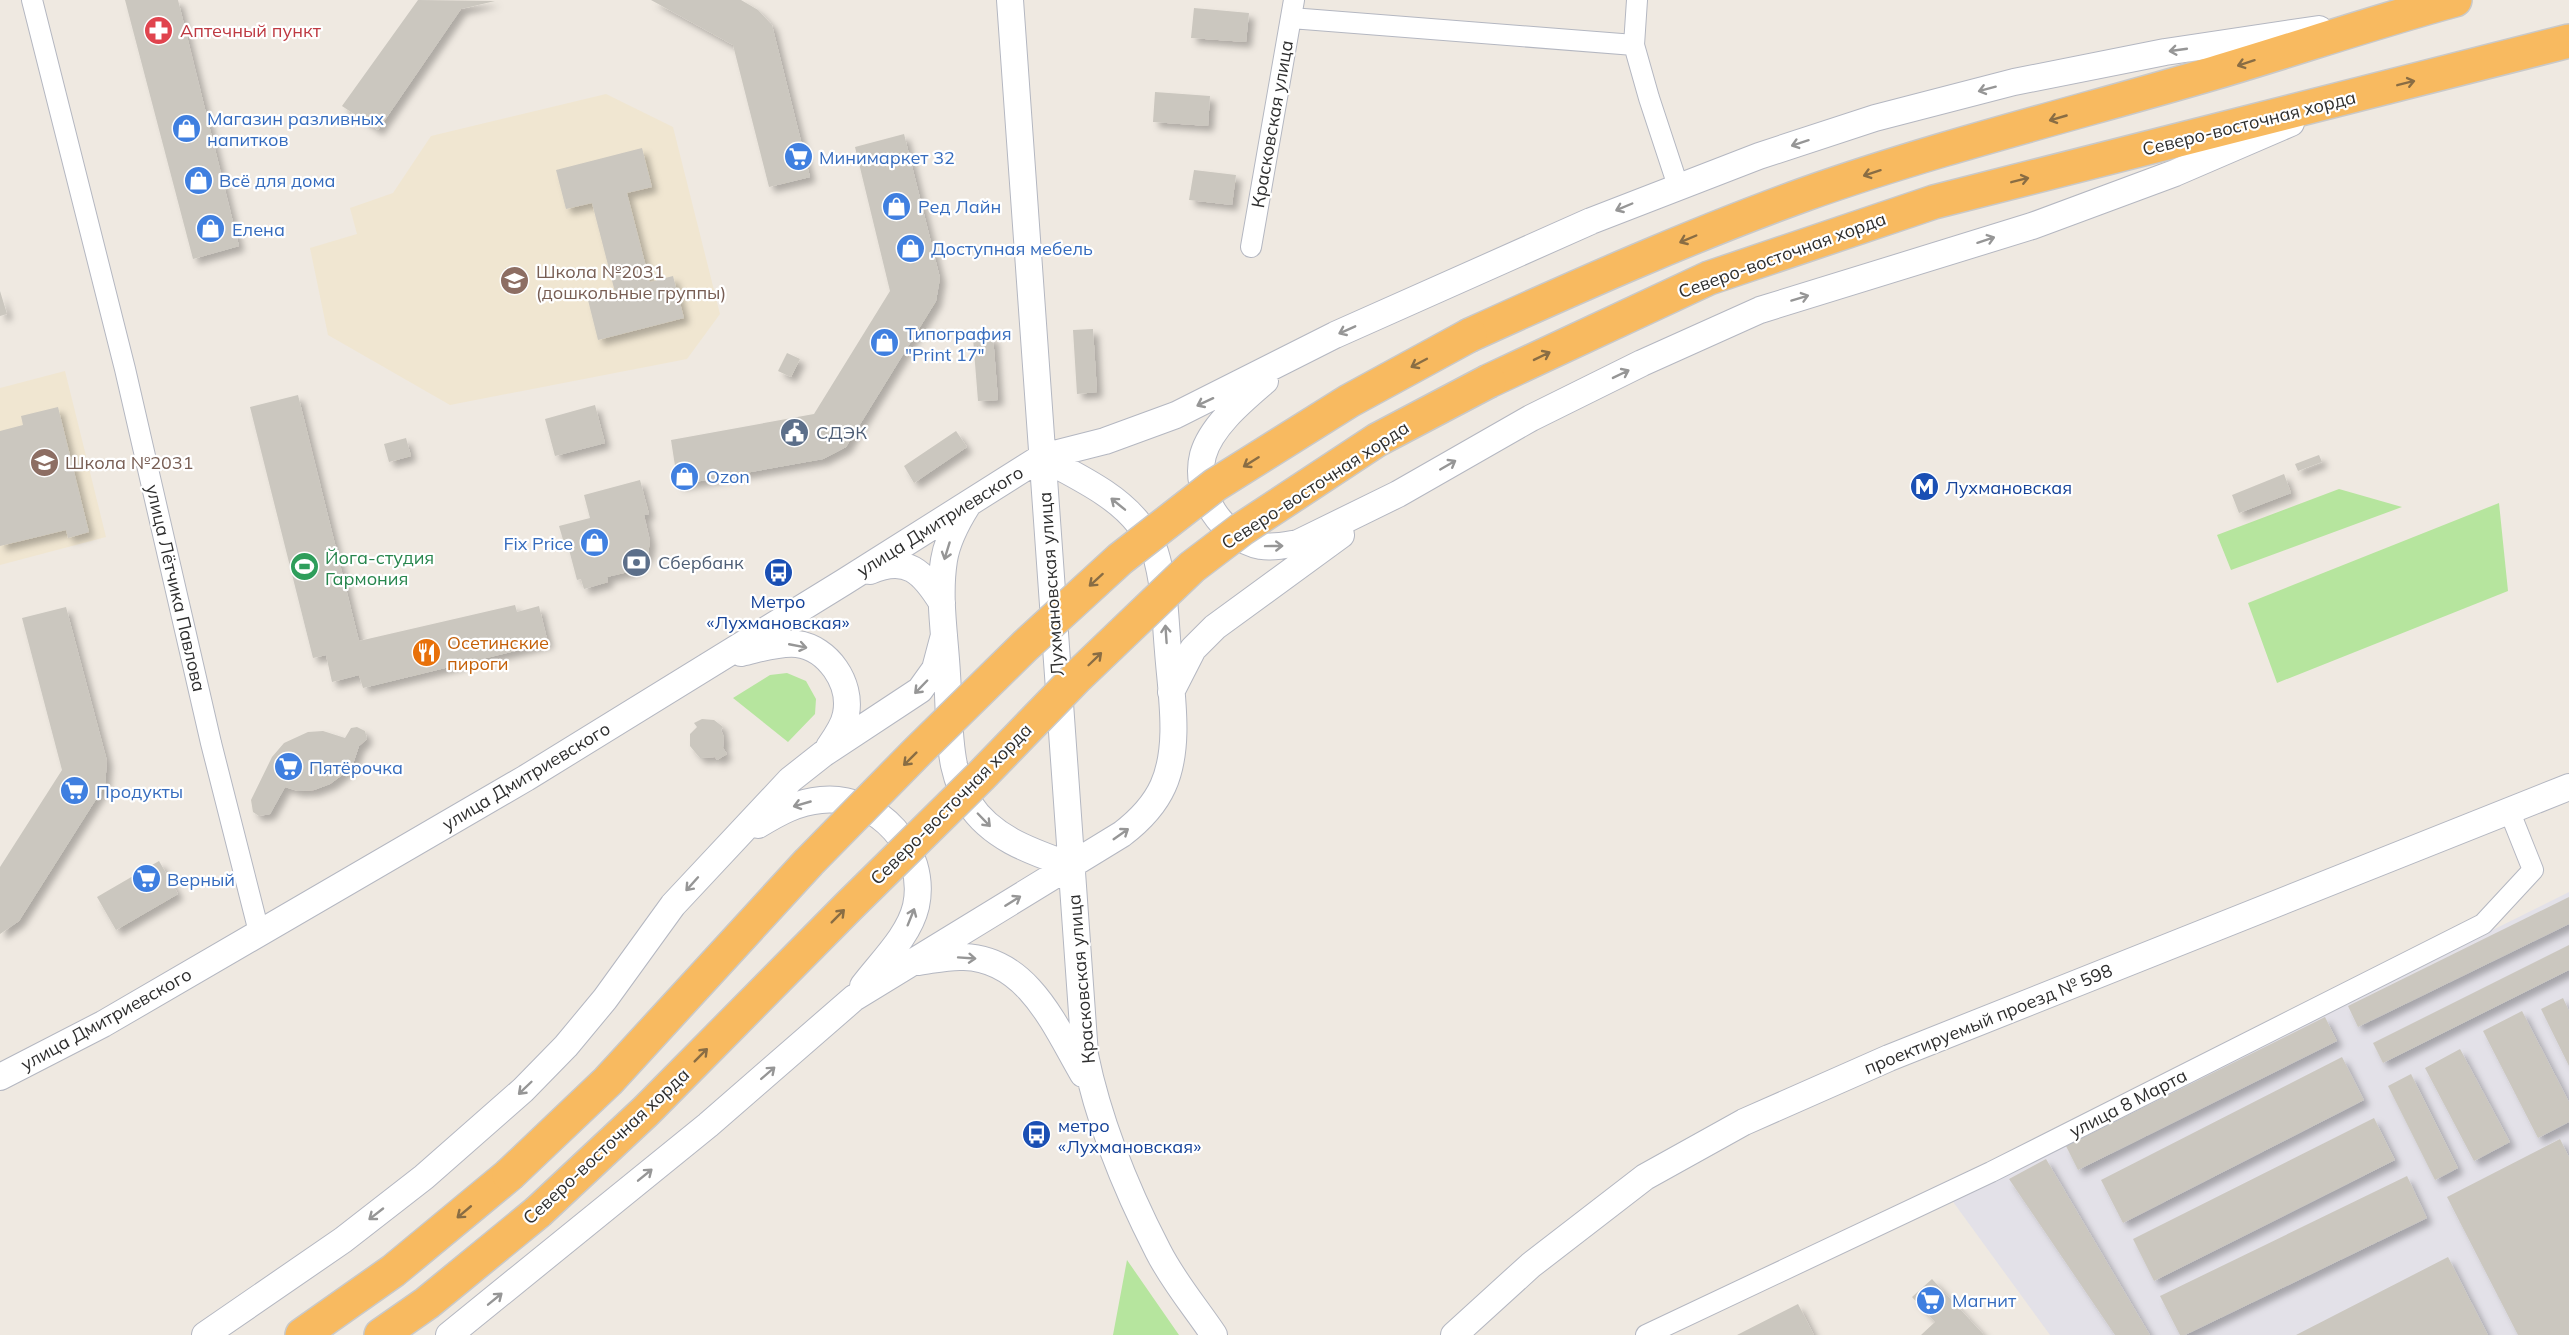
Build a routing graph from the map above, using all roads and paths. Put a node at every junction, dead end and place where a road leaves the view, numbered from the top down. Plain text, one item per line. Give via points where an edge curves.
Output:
1 (32, 0) edge
2 (1010, 0) edge
3 (1638, 0) edge
4 (2455, 0) edge
5 (1292, 9) edge
6 (2381, 20) junction
7 (2569, 41) edge
8 (1634, 45) junction
9 (2350, 97) junction
10 (1678, 186) junction
11 (1251, 247) dead end
12 (1294, 356) junction
13 (1042, 456) junction
14 (1398, 494) junction
15 (968, 505) junction
16 (844, 582) junction
17 (942, 603) junction
18 (945, 635) junction
19 (720, 658) junction
20 (1171, 692) junction
21 (1062, 736) joint
22 (823, 754) junction
23 (2569, 787) edge
24 (2509, 810) junction
25 (732, 840) junction
26 (1071, 866) junction
27 (259, 932) junction
28 (909, 964) junction
29 (854, 998) junction
30 (0, 1077) edge
31 (1093, 1091) junction
32 (205, 1335) edge
33 (302, 1335) edge
34 (381, 1335) edge
35 (449, 1335) edge
36 (1214, 1335) edge
37 (1454, 1335) edge
38 (1646, 1335) edge

1 - 27 street, улица Лётчика Павлова
2 - 13 street, Лухмановская улица
3 - 8 street
4 - 6 highway
5 - 8 street
5 - 11 street, Красковская улица
6 -> 10 street via 2165,52 2014,82 1875,118
6 -> 33 highway, bridge via 1805,194 1692,236 1470,335 1349,400 1215,485 1120,559 918,751 809,862 608,1081 509,1175 393,1271
9 -> 7 highway, Северо-восточная хорда
8 - 10 street
14 -> 9 street via 1531,418 1760,310 2032,226 2175,173
34 -> 9 highway, Северо-восточная хорда, bridge via 427,1303 538,1212 646,1111 1077,677 1192,567 1242,529 1377,440 1489,381 1709,278 1934,202
10 -> 12 street via 1591,221
12 -> 13 street, улица Дмитриевского via 1142,429
12 -> 14 street via 1251,393 1210,440 1203,455 1203,487 1218,518 1244,539 1261,546 1280,546 1298,543
13 - 15 street, улица Дмитриевского
20 -> 13 street via 1163,582 1154,549 1122,506
13 - 21 street, Лухмановская улица
14 - 20 street via 1215,627 1193,649
15 - 16 street, улица Дмитриевского
15 -> 17 street via 957,521 944,558
16 - 17 street via 879,567 909,567 928,580
16 - 19 street, улица Дмитриевского
17 - 18 street
18 -> 22 street via 934,669 920,690
18 -> 26 street via 953,763 968,802 998,834
19 -> 22 street via 799,644 828,659 840,675 847,701 846,713
19 - 27 street, улица Дмитриевского via 526,777
26 -> 20 street via 1137,822 1164,785 1173,736
21 - 26 street, Красковская улица
22 - 25 street via 790,780
23 - 24 street, проектируемый проезд № 598
24 - 37 street, проектируемый проезд № 598 via 1889,1058 1744,1122 1645,1177 1531,1265
24 - 38 street, улица 8 Марта via 2533,870 2483,924 1991,1172
29 -> 25 street via 902,936 916,906 913,864 895,829 870,809 823,799 793,806
25 -> 32 street via 673,905 605,999 523,1090 424,1177 343,1240
28 -> 26 street
26 - 31 street, Красковская улица via 1082,1025
27 - 30 street, улица Дмитриевского via 103,1024
28 - 29 street
28 -> 31 street via 965,957 994,963 1017,977 1047,1012
35 -> 29 street via 708,1125
31 - 36 street, Красковская улица via 1122,1173 1159,1253

